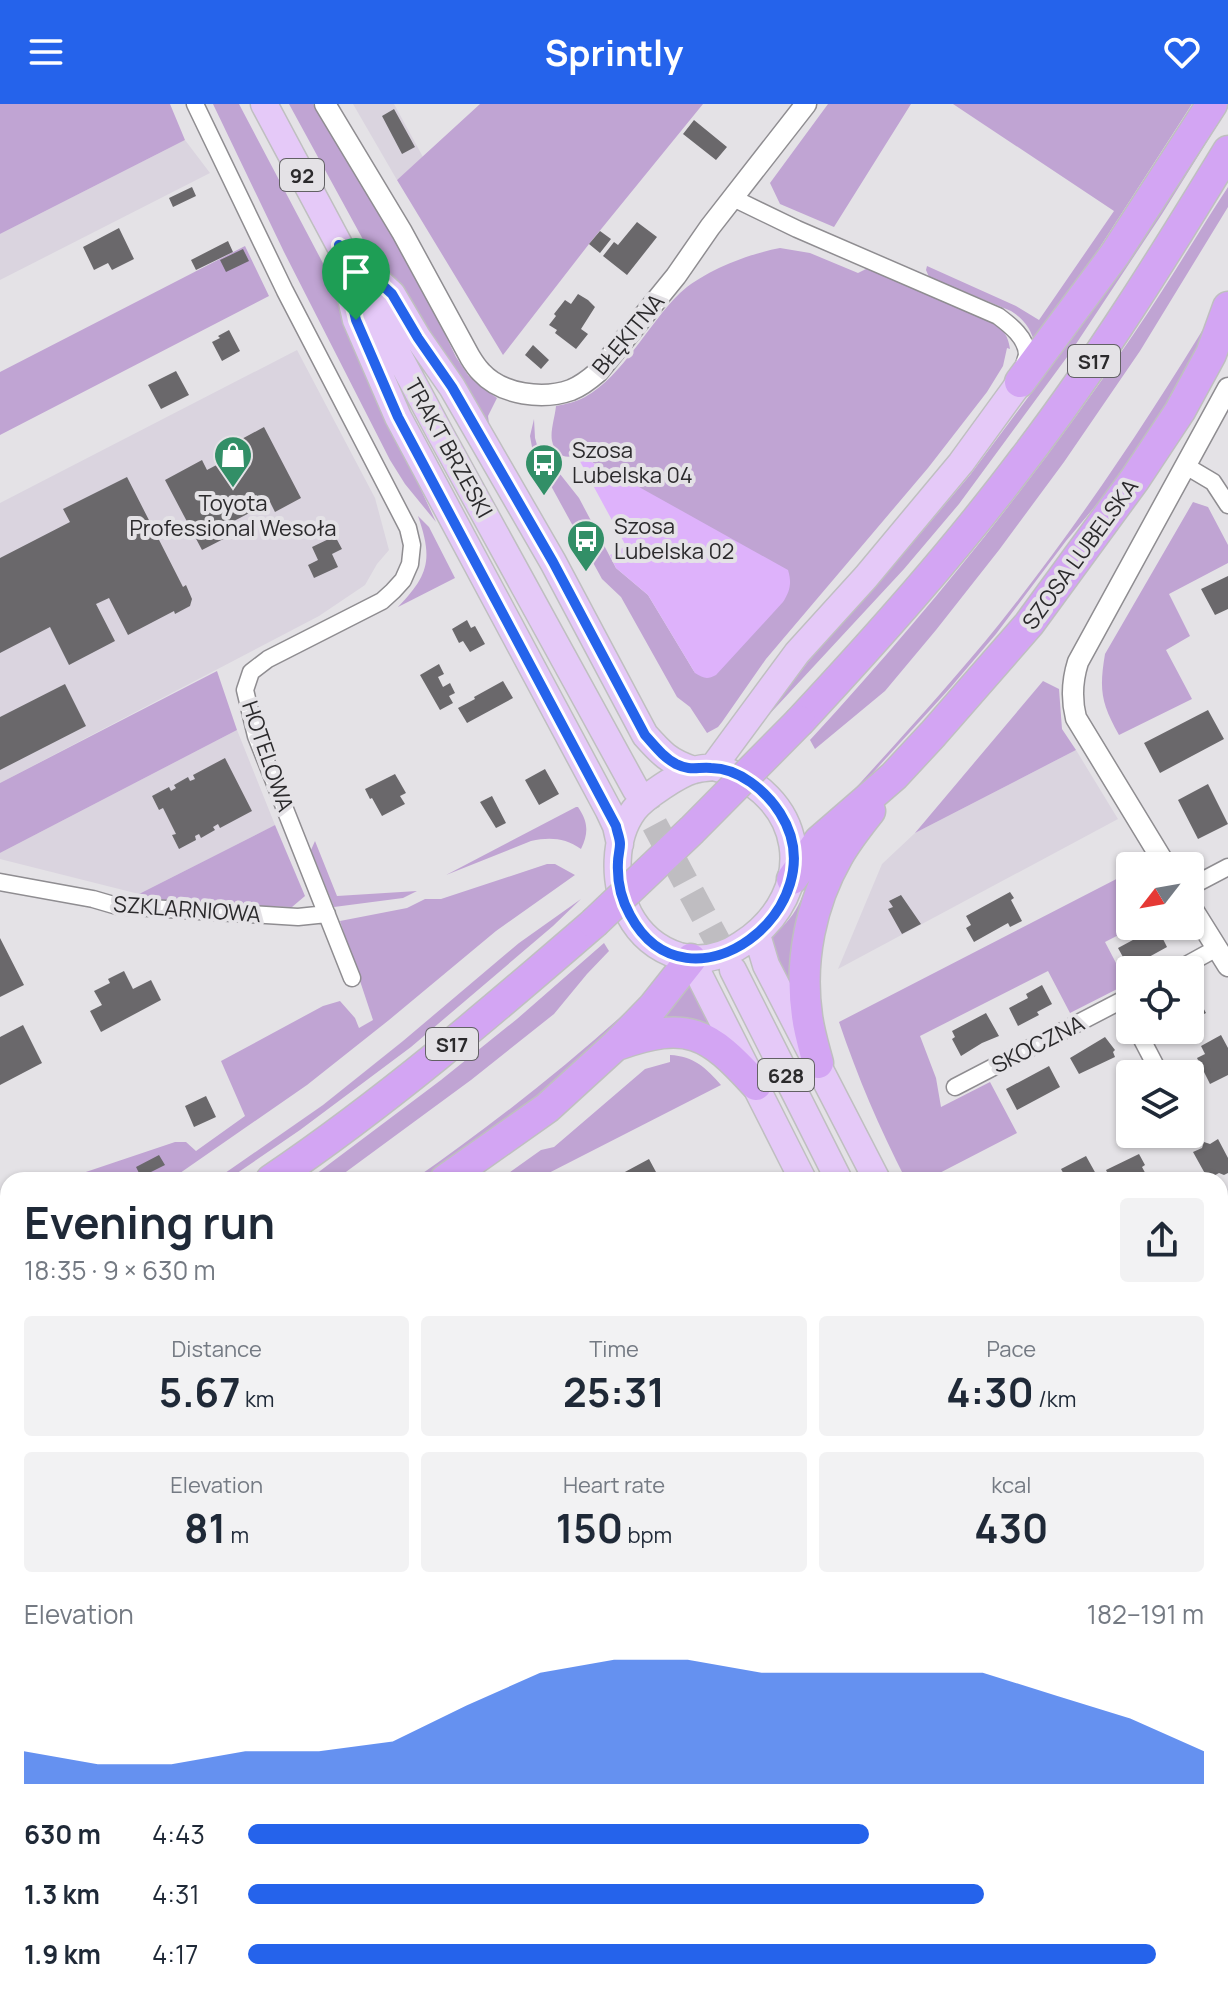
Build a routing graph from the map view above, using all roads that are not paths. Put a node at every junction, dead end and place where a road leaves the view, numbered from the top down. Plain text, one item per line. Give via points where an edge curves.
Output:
1 (195, 104) edge
2 (264, 104) edge
3 (325, 104) edge
4 (806, 104) edge
5 (1212, 104) edge
6 (1228, 151) edge
7 (733, 198) junction
8 (339, 245) junction
9 (1228, 307) edge
10 (1020, 382) junction
11 (1228, 388) edge
12 (1186, 466) junction
13 (1228, 505) edge
14 (703, 768) junction
15 (894, 776) junction
16 (636, 790) tunnel mouth
17 (620, 844) junction
18 (1157, 852) edge
19 (1228, 867) edge
20 (792, 879) junction
21 (1204, 880) edge
22 (0, 882) edge
23 (327, 914) junction
24 (1204, 927) edge
25 (757, 935) junction
26 (1217, 948) junction
27 (1202, 956) edge
28 (691, 959) junction
29 (1228, 966) edge
30 (733, 970) tunnel mouth
31 (352, 978) dead end
32 (1116, 1009) edge
33 (616, 1045) junction
34 (818, 1063) junction
35 (756, 1085) junction
36 (955, 1087) dead end
37 (283, 1172) edge
38 (456, 1172) edge
39 (799, 1172) edge
40 (835, 1172) edge
41 (873, 1172) edge

1 - 23 street, HOTELOWA via 412,545 403,580 382,601 268,659 251,672 245,690 256,736
2 - 8 main road, TRAKT BRZESKI / 92
3 - 7 street, BŁĘKITNA via 482,373 528,394 569,391 598,372
4 - 7 street, BŁĘKITNA
5 - 10 highway via 1115,254
6 - 37 highway, S17, bridge via 1147,282 1025,458 866,650 594,923 426,1065
7 - 10 street via 998,316 1027,352
8 - 14 main road via 392,294 452,387 645,735 678,765
8 - 16 main road, TRAKT BRZESKI
8 - 17 main road via 356,320 398,417 609,811
9 - 15 highway, SZOSA LUBELSKA via 1211,354 1135,479 1029,624
10 - 14 main road via 961,463
11 - 12 street
12 - 13 street via 1213,482
12 - 18 street via 1073,678 1076,718
14 - 17 main road via 640,804
14 - 20 main road via 733,772 773,802 792,844
15 - 20 highway via 819,841
15 - 34 highway via 838,856 813,915 805,994
17 - 28 main road via 618,875 629,915 653,945
19 - 21 street
20 - 25 main road via 780,907
22 - 23 street, SZKLARNIOWA via 117,906 298,917
23 - 31 street, HOTELOWA
24 - 26 street
25 - 28 main road via 722,955
25 - 34 main road via 766,965
26 - 27 street
26 - 29 street
28 - 33 highway
28 - 35 main road
30 - 40 main road, 628
32 - 36 street, SKOCZNA
33 - 35 highway via 657,1033 700,1037 718,1046
33 - 38 highway via 547,1108
34 - 41 main road
35 - 39 main road

